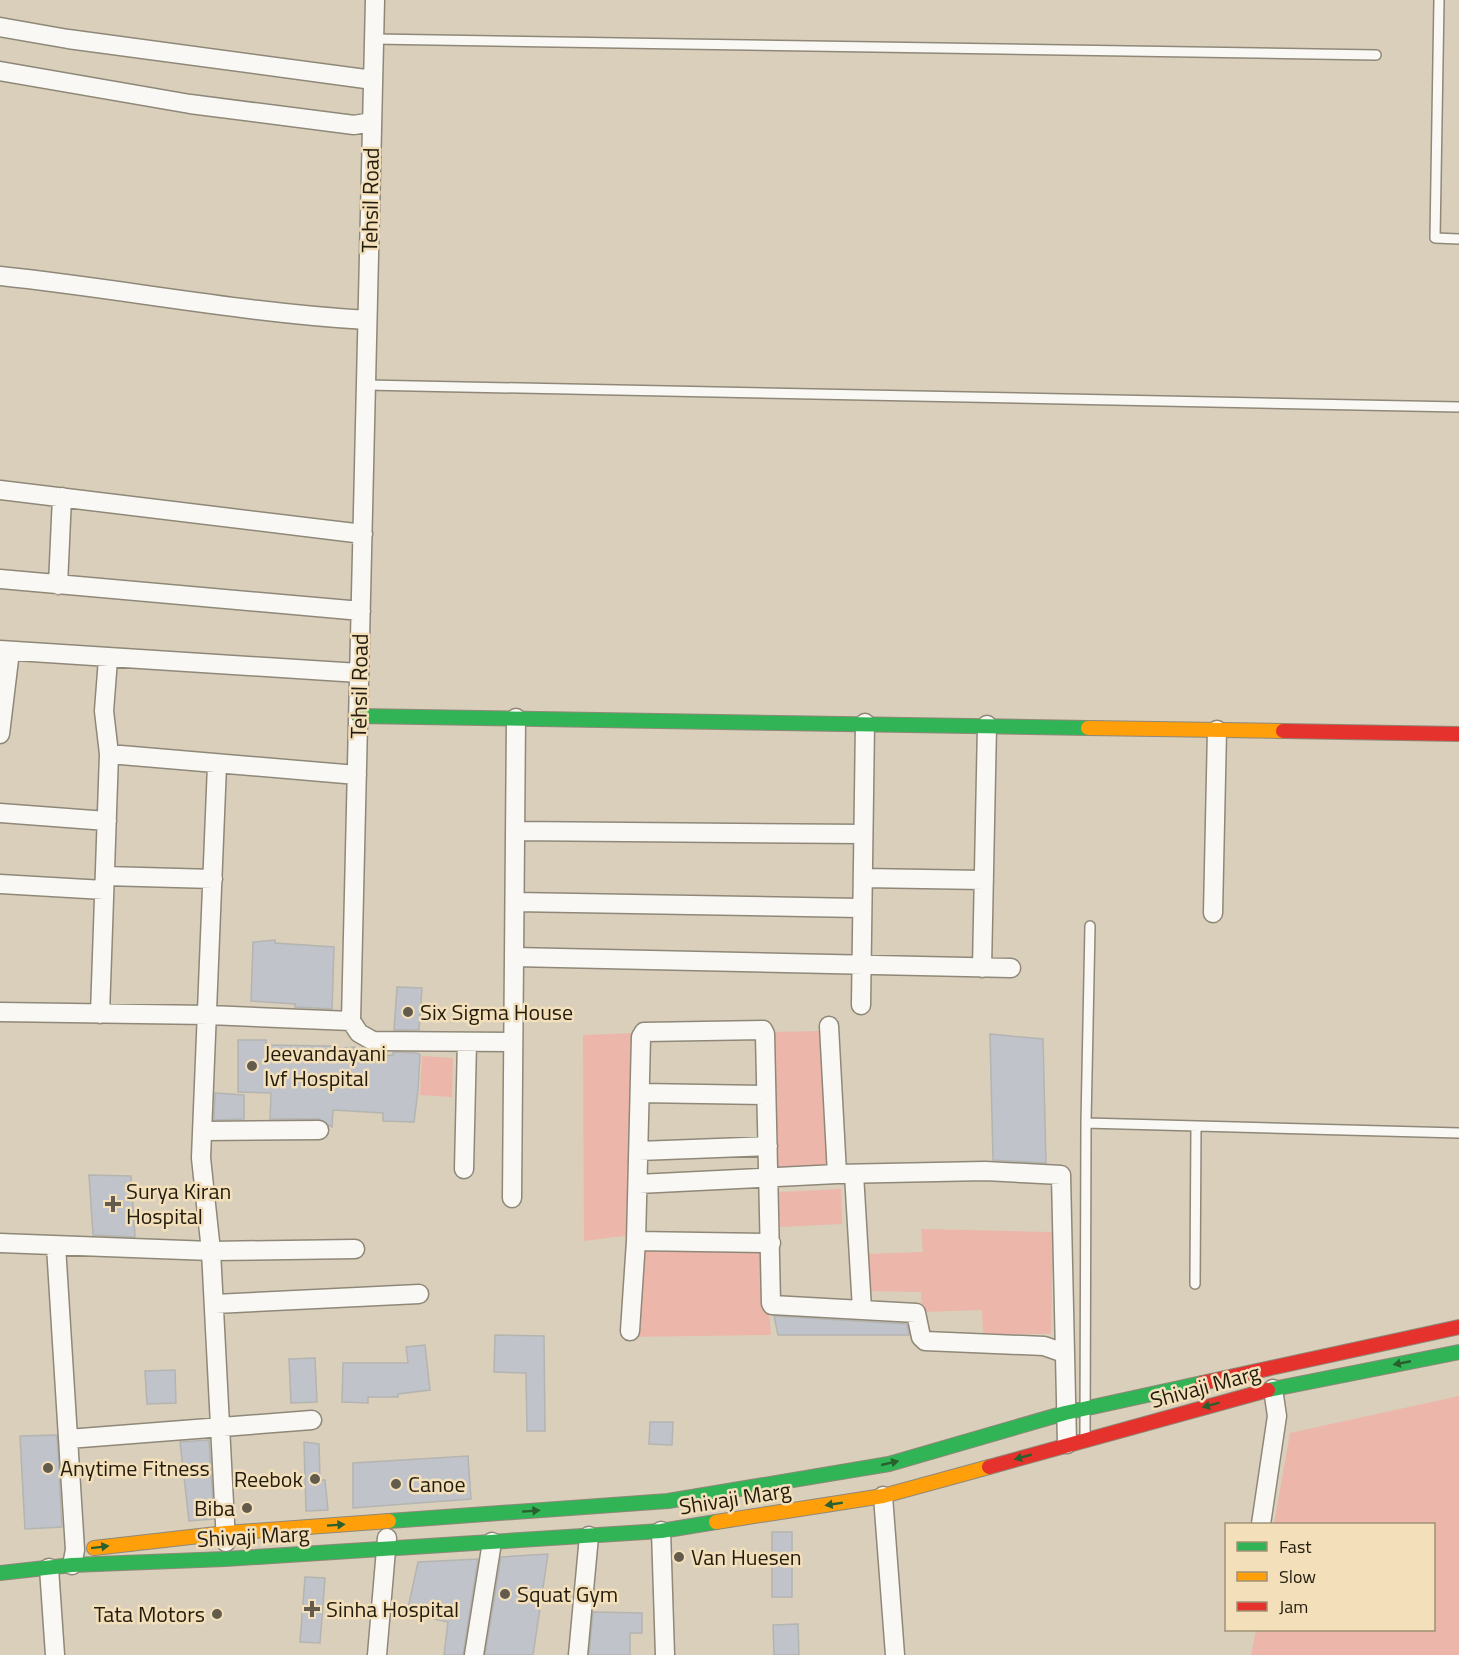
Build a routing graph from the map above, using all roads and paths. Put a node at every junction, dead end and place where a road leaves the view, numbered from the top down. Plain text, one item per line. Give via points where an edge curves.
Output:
1 (375, 0) edge
2 (1439, 0) edge
3 (0, 27) edge
4 (374, 39) junction
5 (1376, 55) dead end
6 (0, 71) edge
7 (373, 80) junction
8 (372, 122) junction
9 (1459, 239) edge
10 (0, 276) edge
11 (368, 320) junction
12 (366, 385) junction
13 (1459, 407) edge
14 (0, 490) edge
15 (62, 497) junction
16 (363, 534) junction
17 (0, 579) edge
18 (58, 585) junction
19 (361, 611) junction
20 (5, 651) edge
21 (108, 659) junction
22 (359, 673) junction
23 (358, 716) junction
24 (516, 718) junction
25 (865, 723) junction
26 (987, 725) junction
27 (1217, 730) junction
28 (0, 734) edge
29 (1459, 734) edge
30 (110, 754) junction
31 (217, 765) junction
32 (357, 775) junction
33 (0, 813) edge
34 (107, 820) junction
35 (515, 831) junction
36 (863, 834) junction
37 (862, 878) junction
38 (213, 879) junction
39 (984, 879) junction
40 (105, 883) junction
41 (0, 884) edge
42 (515, 902) junction
43 (860, 908) junction
44 (1213, 913) dead end
45 (1090, 926) dead end
46 (514, 957) junction
47 (861, 965) junction
48 (982, 968) junction
49 (1011, 968) dead end
50 (861, 1005) dead end
51 (0, 1012) edge
52 (100, 1014) junction
53 (209, 1015) junction
54 (351, 1021) junction
55 (829, 1026) dead end
56 (466, 1042) junction
57 (513, 1042) junction
58 (640, 1093) junction
59 (766, 1095) junction
60 (1086, 1123) junction
61 (1196, 1126) junction
62 (319, 1130) dead end
63 (203, 1131) junction
64 (1459, 1133) edge
65 (768, 1146) junction
66 (639, 1151) junction
67 (465, 1169) dead end
68 (845, 1174) junction
69 (768, 1176) junction
70 (638, 1184) junction
71 (512, 1198) dead end
72 (636, 1241) junction
73 (0, 1243) edge
74 (771, 1243) junction
75 (56, 1246) junction
76 (355, 1249) dead end
77 (211, 1251) junction
78 (1195, 1284) dead end
79 (420, 1294) dead end
80 (214, 1304) junction
81 (862, 1309) junction
82 (1459, 1327) edge
83 (630, 1331) dead end
84 (1459, 1352) edge
85 (1064, 1353) junction
86 (1273, 1389) junction
87 (1085, 1408) junction
88 (1065, 1413) junction
89 (312, 1420) dead end
90 (221, 1428) junction
91 (68, 1439) junction
92 (1076, 1442) junction
93 (883, 1496) junction
94 (386, 1521) junction
95 (1261, 1523) edge
96 (661, 1531) junction
97 (226, 1533) junction
98 (589, 1536) junction
99 (492, 1542) junction
100 (388, 1549) junction
101 (70, 1556) junction
102 (225, 1559) junction
103 (49, 1568) junction
104 (0, 1573) edge
105 (55, 1655) edge
106 (377, 1655) edge
107 (474, 1655) edge
108 (578, 1655) edge
109 (665, 1655) edge
110 (895, 1655) edge

1 - 4 street, Tehsil Road
2 - 9 lane via 1435,238
3 - 7 street
4 - 5 lane
4 - 7 street, Tehsil Road
6 - 8 street via 190,104 354,125
7 - 8 street, Tehsil Road
8 - 11 street, Tehsil Road
10 - 11 street via 208,305
11 - 12 street, Tehsil Road
12 - 13 lane
12 - 16 street, Tehsil Road
14 - 15 street
15 - 16 street
15 - 18 street
16 - 19 street, Tehsil Road
17 - 18 street
18 - 19 street
19 - 22 street, Tehsil Road
20 - 21 street
20 - 28 street
21 - 22 street
21 - 30 street via 104,711
22 - 23 street, Tehsil Road
23 - 24 main road
23 - 32 street, Tehsil Road
24 - 25 main road
24 - 35 street
25 - 26 main road
25 - 36 street
26 - 27 main road
26 - 39 street
27 - 29 main road
27 - 44 street
30 - 31 street
30 - 34 street
31 - 32 street
31 - 38 street
32 - 54 street, Tehsil Road
33 - 34 street
34 - 40 street
35 - 36 street
35 - 42 street
36 - 37 street
37 - 39 street
37 - 43 street
38 - 40 street
38 - 53 street
39 - 48 street
40 - 41 street
40 - 52 street
42 - 43 street
42 - 46 street
43 - 47 street
45 - 60 lane
46 - 47 street
46 - 57 street
47 - 48 street
47 - 50 street
48 - 49 street
51 - 52 street
52 - 53 street
53 - 54 street
53 - 63 street
54 - 56 street via 359,1033 373,1041
55 - 68 street
56 - 57 street
56 - 67 street
57 - 71 street
58 - 59 street
58 - 59 street via 640,1037 644,1032 760,1028 765,1034
58 - 66 street
59 - 65 street
60 - 61 lane
60 - 87 lane
61 - 64 lane
61 - 78 lane
62 - 63 street
63 - 77 street via 201,1158
65 - 66 street
65 - 69 street
66 - 70 street
68 - 69 street
68 - 81 street
68 - 85 street via 984,1171 1061,1175
69 - 70 street
69 - 74 street
70 - 72 street
72 - 74 street
72 - 83 street
73 - 75 street
74 - 81 street via 772,1305
75 - 77 street
75 - 91 street
76 - 77 street
77 - 80 street
79 - 80 street
80 - 90 street
81 - 85 street via 916,1313 925,1341 1044,1346
82 - 87 main road, Shivaji Marg
84 -> 86 main road, Shivaji Marg
85 - 88 street
86 -> 92 main road, Shivaji Marg
86 - 95 street via 1277,1416
87 - 88 main road, Shivaji Marg
87 - 92 lane
88 - 92 street
94 -> 88 main road, Shivaji Marg via 668,1501 889,1464
89 - 90 street
90 - 91 street
90 - 97 street
91 - 101 street
92 -> 93 main road, Shivaji Marg
93 -> 96 main road, Shivaji Marg
93 - 110 street
97 -> 94 main road, Shivaji Marg
94 - 100 street
96 - 98 main road, Shivaji Marg
96 - 109 street
101 -> 97 main road, Shivaji Marg
97 - 102 street
98 - 99 main road, Shivaji Marg
98 - 108 street
99 - 100 main road, Shivaji Marg
99 - 107 street
100 - 102 main road, Shivaji Marg
100 - 106 street
101 - 102 main road, Shivaji Marg
101 - 103 main road, Shivaji Marg
103 - 104 main road, Shivaji Marg
103 - 105 street

